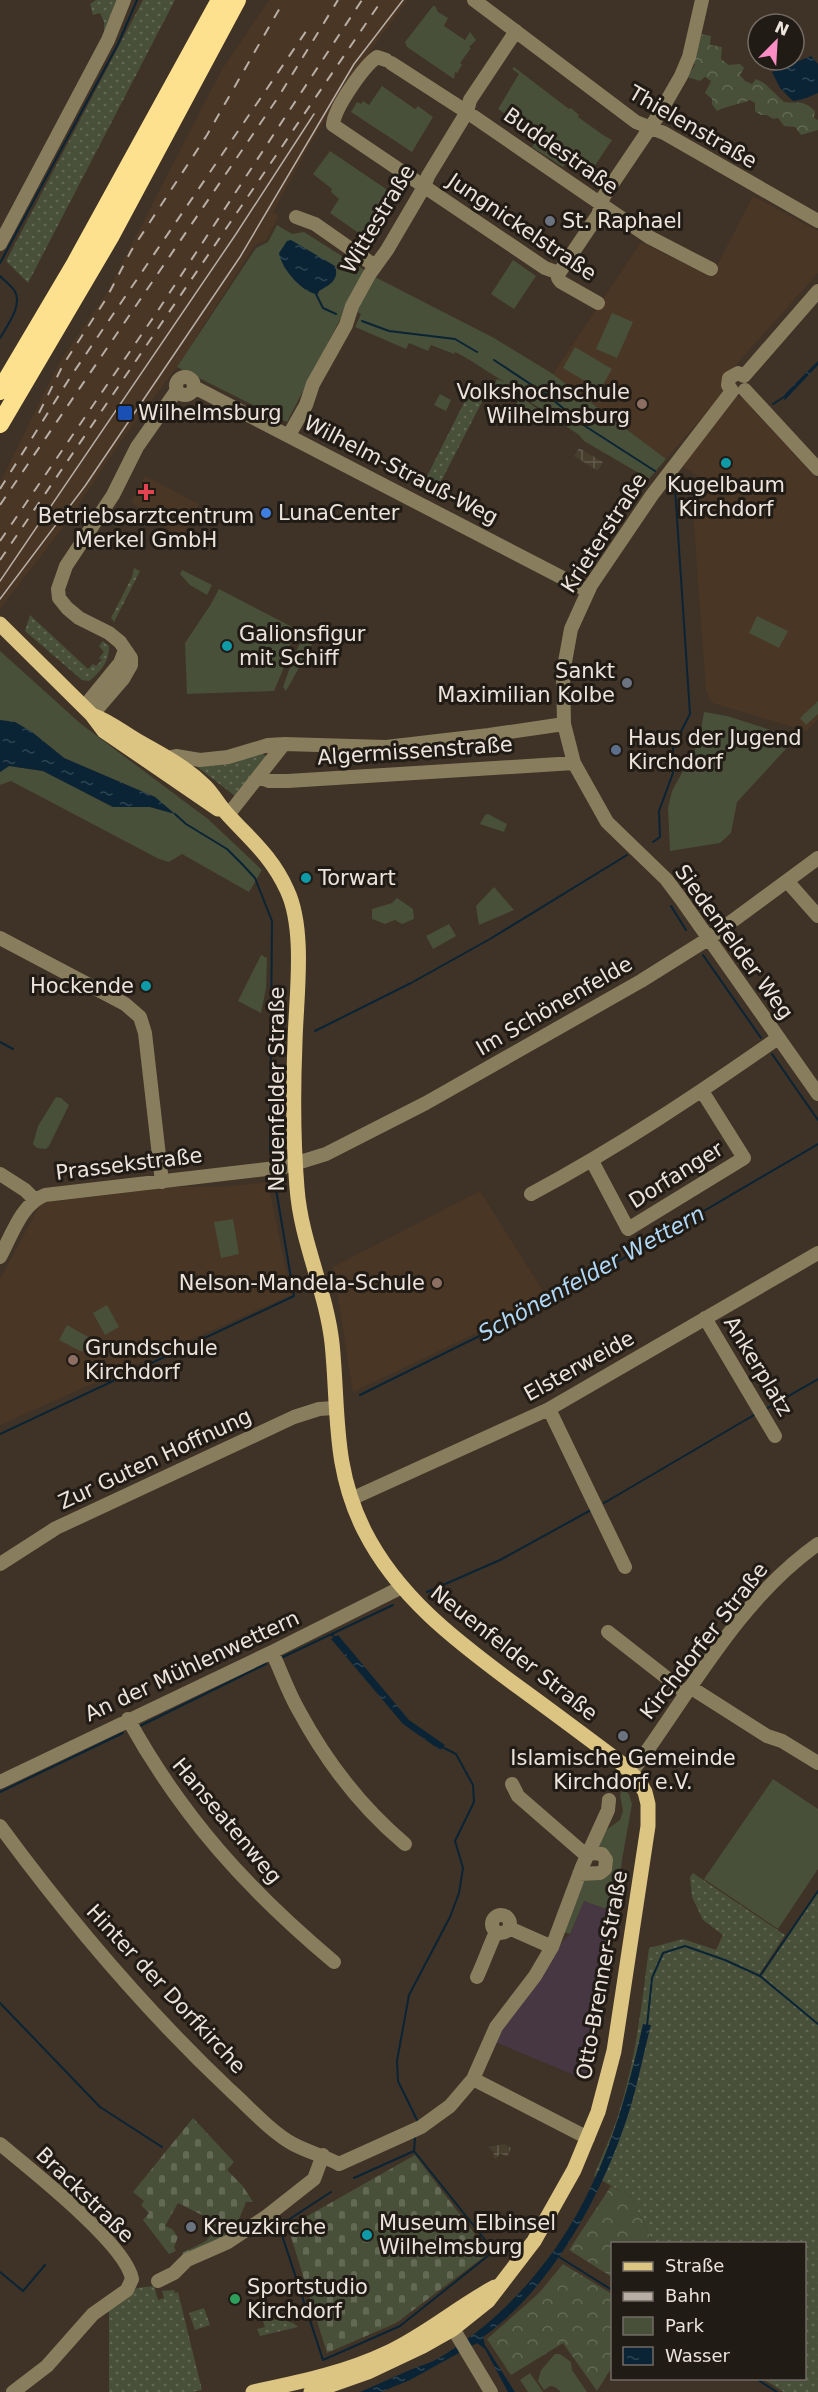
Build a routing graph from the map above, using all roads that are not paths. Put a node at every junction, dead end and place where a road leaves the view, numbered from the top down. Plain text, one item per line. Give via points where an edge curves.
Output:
1 (124, 0) edge
2 (220, 0) edge
3 (237, 0) edge
4 (474, 0) edge
5 (486, 0) edge
6 (702, 0) edge
7 (497, 15) junction
8 (516, 31) junction
9 (466, 112) junction
10 (333, 125) joint
11 (650, 128) junction
12 (424, 187) junction
13 (602, 205) junction
14 (296, 217) dead end
15 (818, 221) edge
16 (0, 244) edge
17 (375, 266) junction
18 (711, 269) dead end
19 (559, 273) junction
20 (818, 291) edge
21 (598, 303) dead end
22 (740, 386) junction
23 (0, 391) edge
24 (0, 424) edge
25 (289, 435) junction
26 (818, 469) edge
27 (588, 591) junction
28 (0, 624) edge
29 (88, 711) junction
30 (564, 724) junction
31 (284, 744) junction
32 (167, 758) junction
33 (574, 763) junction
34 (259, 777) junction
35 (228, 815) junction
36 (818, 858) edge
37 (788, 881) junction
38 (818, 916) edge
39 (0, 938) edge
40 (708, 939) junction
41 (778, 1038) junction
42 (702, 1091) junction
43 (818, 1094) edge
44 (592, 1161) junction
45 (296, 1164) junction
46 (0, 1174) edge
47 (162, 1182) junction
48 (531, 1194) dead end
49 (34, 1199) junction
50 (818, 1253) edge
51 (0, 1257) edge
52 (705, 1318) junction
53 (334, 1408) junction
54 (549, 1409) junction
55 (775, 1436) dead end
56 (351, 1499) junction
57 (818, 1544) edge
58 (0, 1564) edge
59 (625, 1567) dead end
60 (402, 1587) junction
61 (608, 1632) dead end
62 (272, 1652) junction
63 (688, 1690) junction
64 (128, 1719) junction
65 (818, 1763) edge
66 (631, 1773) junction
67 (0, 1782) edge
68 (513, 1784) dead end
69 (609, 1800) dead end
70 (0, 1826) edge
71 (648, 1826) joint
72 (405, 1844) dead end
73 (587, 1856) junction
74 (579, 1874) junction
75 (552, 1947) junction
76 (334, 1962) dead end
77 (477, 1977) dead end
78 (473, 2079) junction
79 (588, 2138) junction
80 (0, 2144) edge
81 (323, 2155) junction
82 (158, 2281) dead end
83 (453, 2328) junction
84 (13, 2392) edge
85 (253, 2392) edge
86 (310, 2392) edge
87 (491, 2392) edge

1 - 16 street via 108,40
2 - 23 highway via 75,264
3 - 24 highway via 110,237
4 - 7 street, Thielenstraße
5 - 7 street, Thielenstraße
6 - 11 street via 689,57
7 - 8 street, Thielenstraße
8 - 9 street, Wittestraße
8 - 11 street, Thielenstraße via 626,115
9 - 10 street, Buddestraße via 385,60 364,70 340,105
9 - 12 street, Wittestraße
9 - 13 street, Buddestraße
10 - 12 street, Jungnickelstraße
11 - 13 street via 604,196
11 - 15 street, Thielenstraße
12 - 17 street, Wittestraße
12 - 19 street, Jungnickelstraße
13 - 18 street, Buddestraße via 649,237
13 - 19 street
14 - 17 street via 315,224
17 - 25 street, Wittestraße
19 - 21 street, Jungnickelstraße via 561,282
20 - 22 street, Krieterstraße
22 - 26 street
22 - 27 street, Krieterstraße via 647,502
25 - 27 street, Wilhelm-Strauß-Weg
25 - 29 street, Wilhelm-Strauß-Weg via 194,387 187,394 177,390 137,447 61,580 72,602 125,650
27 - 30 street, Krieterstraße via 571,629 564,660
28 - 29 main road, Neuenfelder Straße
29 - 32 main road, Neuenfelder Straße
29 - 35 main road, Neuenfelder Straße via 112,737
30 - 31 street via 386,747
30 - 33 street, Siedenfelder Weg
31 - 32 street via 228,757
31 - 34 street
32 - 35 main road, Neuenfelder Straße via 204,786
33 - 34 street, Algermissenstraße via 282,781
33 - 40 street, Siedenfelder Weg via 607,822 666,879
34 - 35 street
35 - 45 main road, Neuenfelder Straße via 270,860 293,906 298,943 293,1086
36 - 37 street, Im Schönenfelde
37 - 38 street
37 - 40 street, Im Schönenfelde
39 - 47 street via 125,1004 140,1017
40 - 41 street, Siedenfelder Weg
40 - 45 street, Im Schönenfelde via 426,1103 326,1154
41 - 42 street
41 - 43 street, Siedenfelder Weg
42 - 44 street
42 - 44 street, Dorfanger via 744,1158 628,1229
44 - 48 street
45 - 47 street, Prassekstraße
45 - 53 main road, Neuenfelder Straße via 300,1214 330,1326
46 - 49 street
47 - 49 street, Prassekstraße via 45,1194
49 - 51 street, Prassekstraße
50 - 52 street, Elsterweide
52 - 54 street, Elsterweide
52 - 55 street, Ankerplatz
53 - 56 main road, Neuenfelder Straße
53 - 58 street, Zur Guten Hoffnung via 294,1417 56,1528
54 - 56 street, Elsterweide
54 - 59 street
56 - 60 main road, Neuenfelder Straße via 370,1542
57 - 63 street, Kirchdorfer Straße via 762,1594
60 - 62 street, An der Mühlenwettern
60 - 66 main road, Neuenfelder Straße via 444,1630
61 - 63 street
62 - 64 street, An der Mühlenwettern
62 - 72 street via 298,1710 330,1761 360,1801
63 - 65 street
63 - 66 street, Kirchdorfer Straße
64 - 67 street, An der Mühlenwettern
64 - 76 street, Hanseatenweg via 154,1765 227,1862
66 - 71 main road, Neuenfelder Straße via 647,1796
68 - 73 street via 519,1796
69 - 73 street
70 - 81 street, Hinter der Dorfkirche via 45,1887 113,1967 213,2074 293,2144
71 - 79 main road, Otto-Brenner-Straße via 614,2051
73 - 74 street
73 - 74 street via 602,1854 606,1866 600,1873
74 - 75 street
75 - 77 street via 503,1930
75 - 78 street via 496,2027
78 - 79 street
78 - 81 street via 450,2106 421,2127 339,2164
79 - 83 main road, Otto-Brenner-Straße via 525,2255 488,2301
80 - 84 street, Brackstraße via 117,2251 128,2267 131,2282 127,2290 93,2314 47,2366
81 - 82 street via 314,2179 267,2216
83 - 85 main road, Otto-Brenner-Straße via 344,2371
83 - 86 main road, Otto-Brenner-Straße via 368,2372
83 - 87 street

